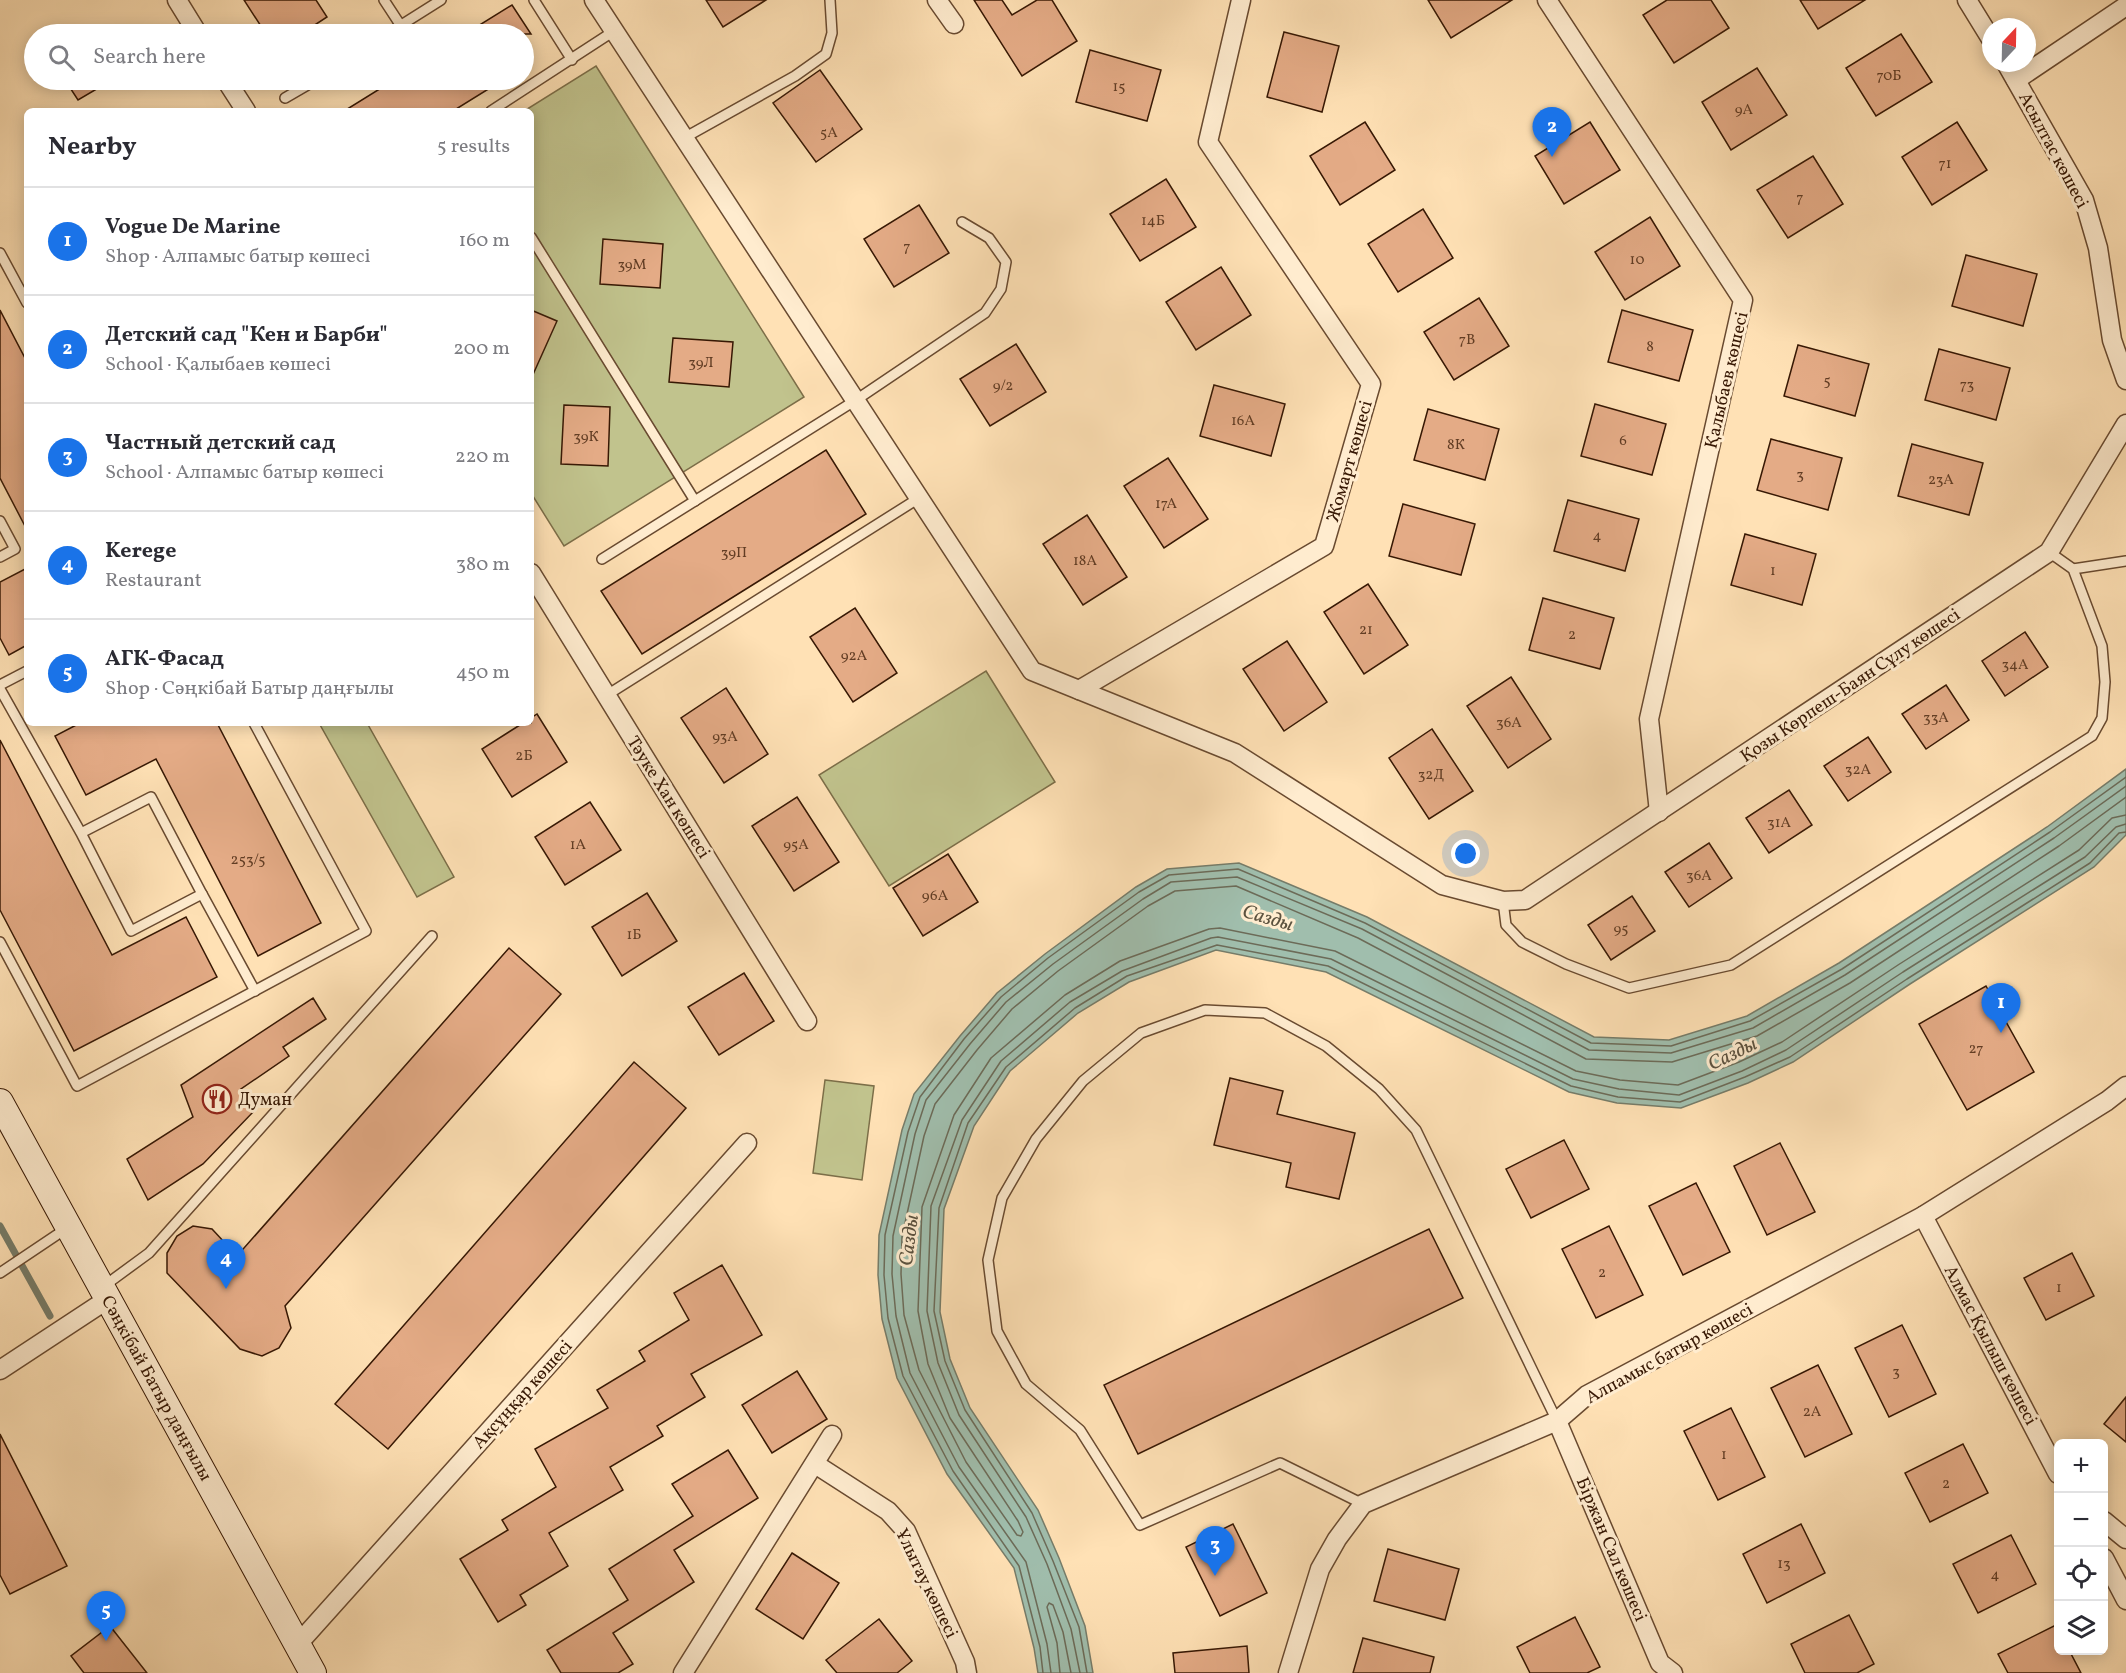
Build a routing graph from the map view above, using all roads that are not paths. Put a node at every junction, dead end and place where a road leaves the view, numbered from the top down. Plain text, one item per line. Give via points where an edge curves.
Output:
1 (177, 0) edge
2 (384, 0) edge
3 (441, 0) edge
4 (534, 0) edge
5 (594, 0) edge
6 (830, 0) edge
7 (937, 0) edge
8 (1241, 0) edge
9 (1547, 0) edge
10 (1967, 0) edge
11 (2126, 6) edge
12 (192, 24) edge
13 (399, 24) edge
14 (403, 24) edge
15 (954, 24) dead end
16 (1982, 24) edge
17 (614, 31) junction
18 (572, 60) junction
19 (2011, 72) edge
20 (2016, 80) junction
21 (534, 84) edge
22 (232, 90) edge
23 (300, 90) edge
24 (524, 90) edge
25 (285, 99) dead end
26 (244, 108) edge
27 (496, 108) edge
28 (684, 138) junction
29 (962, 222) dead end
30 (534, 242) edge
31 (0, 253) edge
32 (3, 266) edge
33 (24, 298) edge
34 (2126, 380) edge
35 (855, 400) junction
36 (2126, 424) edge
37 (919, 498) junction
38 (695, 501) junction
39 (0, 521) edge
40 (2049, 552) junction
41 (0, 557) edge
42 (602, 559) dead end
43 (2126, 561) edge
44 (2073, 569) junction
45 (534, 578) edge
46 (24, 673) edge
47 (0, 687) edge
48 (1079, 690) junction
49 (607, 695) junction
50 (256, 726) edge
51 (1659, 812) junction
52 (81, 833) junction
53 (202, 894) junction
54 (1503, 901) junction
55 (432, 936) dead end
56 (0, 942) edge
57 (255, 991) junction
58 (807, 1021) dead end
59 (2126, 1086) edge
60 (0, 1102) edge
61 (747, 1143) dead end
62 (1923, 1216) junction
63 (69, 1227) junction
64 (1, 1272) edge
65 (105, 1293) junction
66 (0, 1370) edge
67 (1557, 1421) junction
68 (832, 1435) dead end
69 (814, 1464) junction
70 (2054, 1466) edge
71 (1364, 1504) junction
72 (2108, 1525) edge
73 (2126, 1539) edge
74 (2108, 1567) edge
75 (2126, 1600) edge
76 (298, 1644) junction
77 (314, 1673) edge
78 (683, 1673) edge
79 (968, 1673) edge
80 (1288, 1673) edge
81 (1673, 1673) edge

1 - 12 street
2 - 13 lane
3 - 14 lane
4 - 18 lane
5 - 17 street
6 - 28 lane via 832,33 826,54 795,76
7 - 15 street
8 - 48 street, Жомарт көшесі via 1208,142 1371,384 1324,546
9 - 51 street, Қалыбаев көшесі via 1743,300 1649,719
10 - 16 street
11 - 20 street
17 - 18 lane
17 - 28 street
18 - 21 lane
19 - 20 street, Асылтас көшесі
20 - 34 street, Асылтас көшесі via 2084,200 2098,248 2112,340
22 - 26 street
23 - 25 lane
24 - 27 lane
28 - 35 street
29 - 35 lane via 988,238 1006,262 1001,289 986,313
30 - 38 lane
31 - 32 lane
32 - 33 lane
35 - 37 street
35 - 38 lane
36 - 40 street, Қозы Көрпеш-Баян Сұлу көшесі
37 - 48 street via 1032,671
37 - 49 lane
38 - 42 lane
39 - 41 lane via 15,549
40 - 44 lane
40 - 51 street, Қозы Көрпеш-Баян Сұлу көшесі
43 - 44 lane
44 - 54 lane via 2102,646 2102,718 2092,736 1731,965 1629,988 1522,942 1506,925
45 - 49 street, Тәуке Хан көшесі
46 - 47 lane
47 - 52 lane
48 - 54 street via 1235,753 1442,885
49 - 58 street, Тәуке Хан көшесі
50 - 57 lane via 366,931
51 - 54 street, Қозы Көрпеш-Баян Сұлу көшесі via 1525,900
52 - 53 lane via 151,797
52 - 53 lane via 131,931
53 - 57 lane
55 - 65 lane via 149,1253
56 - 57 lane via 77,1086
59 - 62 street, Алпамыс батыр көшесі
60 - 63 main road, Сәңкібай Батыр даңғылы
61 - 76 street, Ақсұңқар көшесі
62 - 67 street, Алпамыс батыр көшесі via 1587,1395
62 - 70 street, Алмас Қылыш көшесі
63 - 64 lane
63 - 65 main road, Сәңкібай Батыр даңғылы
65 - 66 street
65 - 76 main road, Сәңкібай Батыр даңғылы
67 - 71 street, Алпамыс батыр көшесі
67 - 71 lane via 1416,1130 1379,1089 1326,1046 1265,1012 1205,1010 1141,1033 1083,1081 1036,1139 1002,1198 988,1260 998,1331 1026,1384 1080,1430 1140,1525 1280,1462
67 - 81 street, Біржан Сал көшесі via 1660,1663
68 - 69 street
69 - 78 street
69 - 79 street, Ұлытау көшесі via 888,1511 906,1531
71 - 80 street, Алпамыс батыр көшесі via 1336,1539 1320,1569
72 - 73 street
74 - 75 street
76 - 77 main road, Сәңкібай Батыр даңғылы

